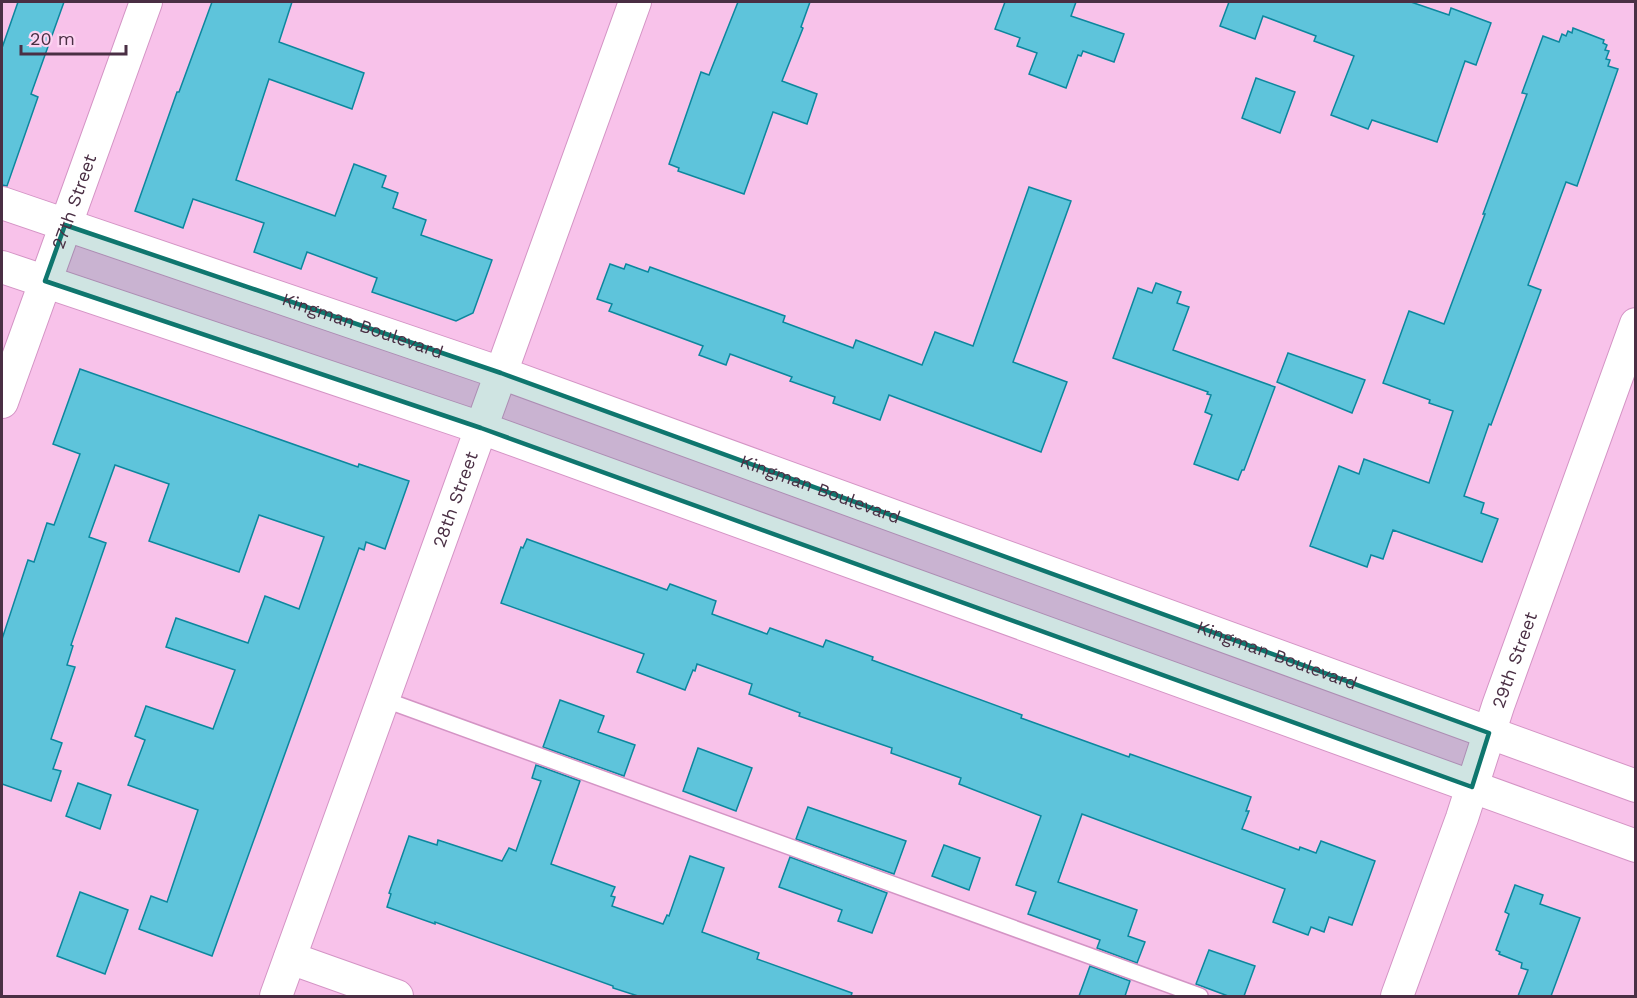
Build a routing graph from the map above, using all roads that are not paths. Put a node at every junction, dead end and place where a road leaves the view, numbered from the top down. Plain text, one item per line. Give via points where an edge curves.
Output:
1 (146, 2) edge
2 (635, 2) edge
3 (2, 203) edge
4 (65, 225) junction
5 (2, 267) edge
6 (45, 281) junction
7 (1635, 324) edge
8 (501, 373) junction
9 (2, 402) edge
10 (481, 428) junction
11 (383, 699) junction
12 (1489, 733) junction
13 (1635, 786) edge
14 (1472, 787) junction
15 (1635, 846) edge
16 (290, 958) junction
17 (276, 996) edge
18 (397, 996) edge
19 (1200, 996) edge
20 (1397, 996) edge

1 - 4 street, 27th Street
2 - 8 street, 28th Street
3 - 4 street, Kingman Boulevard
4 - 6 street, 27th Street
4 - 8 street, Kingman Boulevard
5 - 6 street
6 - 9 street, 27th Street
6 - 10 street
7 - 12 street, 29th Street
8 - 10 street, 28th Street
8 - 12 street, Kingman Boulevard
10 - 11 street, 28th Street
10 - 14 street
11 - 16 street, 28th Street
11 - 19 lane
12 - 13 street, Kingman Boulevard
12 - 14 street, 29th Street
14 - 15 street
14 - 20 street, 29th Street
16 - 17 street, 28th Street
16 - 18 street

